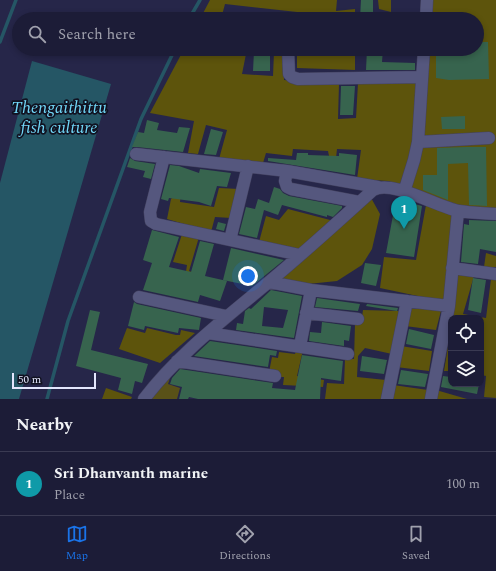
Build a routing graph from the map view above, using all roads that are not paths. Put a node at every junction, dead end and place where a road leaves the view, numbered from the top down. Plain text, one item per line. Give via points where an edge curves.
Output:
1 (427, 0) edge
2 (426, 12) edge
3 (288, 56) edge
4 (424, 56) edge
5 (422, 77) junction
6 (489, 138) dead end
7 (418, 142) junction
8 (136, 154) dead end
9 (164, 157) junction
10 (248, 166) junction
11 (287, 171) junction
12 (378, 187) junction
13 (404, 192) junction
14 (359, 202) junction
15 (458, 211) junction
16 (496, 214) edge
17 (230, 240) junction
18 (300, 255) junction
19 (452, 268) junction
20 (496, 274) edge
21 (269, 282) junction
22 (311, 290) junction
23 (139, 297) dead end
24 (407, 301) junction
25 (449, 306) junction
26 (306, 312) junction
27 (226, 316) junction
28 (358, 319) dead end
29 (208, 333) junction
30 (300, 346) junction
31 (348, 354) dead end
32 (177, 361) junction
33 (275, 376) dead end
34 (144, 399) edge
35 (387, 399) edge
36 (431, 399) edge

1 - 2 street
3 - 5 street via 288,74 298,79
4 - 5 street
5 - 7 street
6 - 7 street
7 - 13 street
8 - 9 street
9 - 10 street
9 - 17 street via 150,212 151,220 156,224
10 - 11 street
10 - 17 street
11 - 12 street
11 - 14 street via 287,188
12 - 13 street
12 - 14 street
13 - 15 street
14 - 18 street
15 - 16 street
15 - 19 street
17 - 18 street
18 - 21 street
19 - 20 street
19 - 25 street
21 - 22 street
21 - 27 street
22 - 24 street
22 - 26 street
23 - 27 street
24 - 25 street
24 - 35 street
25 - 36 street
26 - 28 street
26 - 30 street
27 - 29 street
29 - 30 street
29 - 32 street
30 - 31 street
32 - 33 street
32 - 34 street

